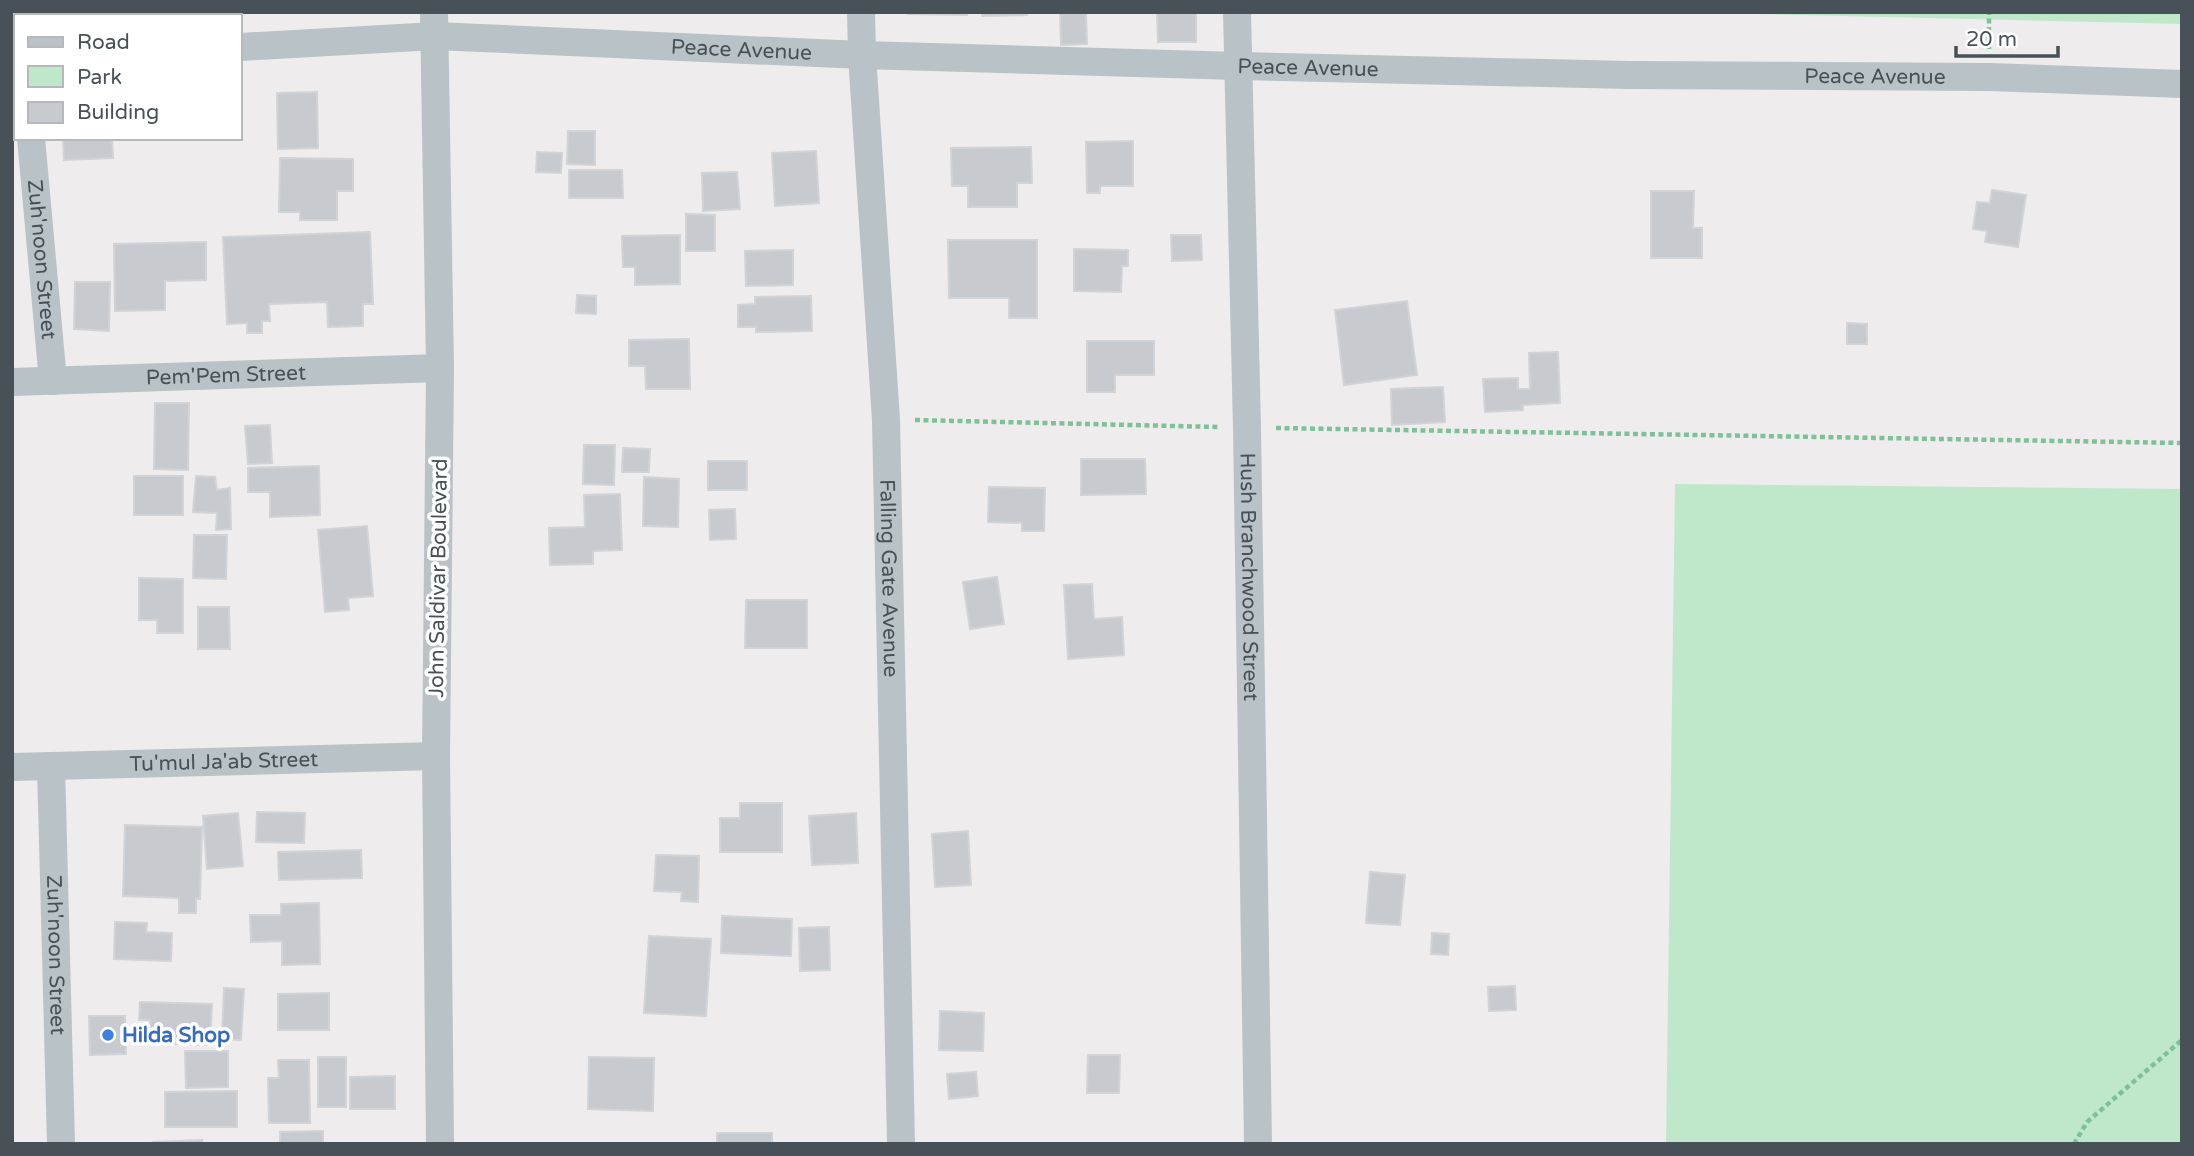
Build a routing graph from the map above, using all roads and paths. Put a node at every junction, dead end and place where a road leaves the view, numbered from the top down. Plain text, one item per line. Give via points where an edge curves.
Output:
1 (861, 12) edge
2 (1237, 12) edge
3 (435, 24) edge
4 (242, 47) edge
5 (862, 55) junction
6 (1238, 66) junction
7 (2182, 84) edge
8 (31, 140) edge
9 (440, 368) junction
10 (53, 381) junction
11 (12, 382) edge
12 (886, 420) junction
13 (1247, 428) junction
14 (2182, 443) edge
15 (436, 756) junction
16 (51, 766) junction
17 (12, 767) edge
18 (2182, 1040) edge
19 (61, 1144) edge
20 (440, 1144) edge
21 (901, 1144) edge
22 (1258, 1144) edge
23 (2074, 1144) edge

1 - 5 street, Falling Gate Avenue
2 - 6 street, Hush Branchwood Street
3 - 4 street, Peace Avenue
3 - 5 street, Peace Avenue
3 - 9 street, John Saldivar Boulevard
5 - 6 street, Peace Avenue
5 - 12 street, Falling Gate Avenue
6 - 7 street, Peace Avenue
6 - 13 street, Hush Branchwood Street
8 - 10 street, Zuh'noon Street
9 - 10 street, Pem'Pem Street
9 - 15 street, John Saldivar Boulevard
10 - 11 street, Pem'Pem Street
12 - 13 path
12 - 21 street, Falling Gate Avenue
13 - 14 path
13 - 22 street, Hush Branchwood Street
15 - 16 street, Tu'mul Ja'ab Street
15 - 20 street, John Saldivar Boulevard
16 - 17 street, Tu'mul Ja'ab Street
16 - 19 street, Zuh'noon Street
18 - 23 path via 2087,1122

